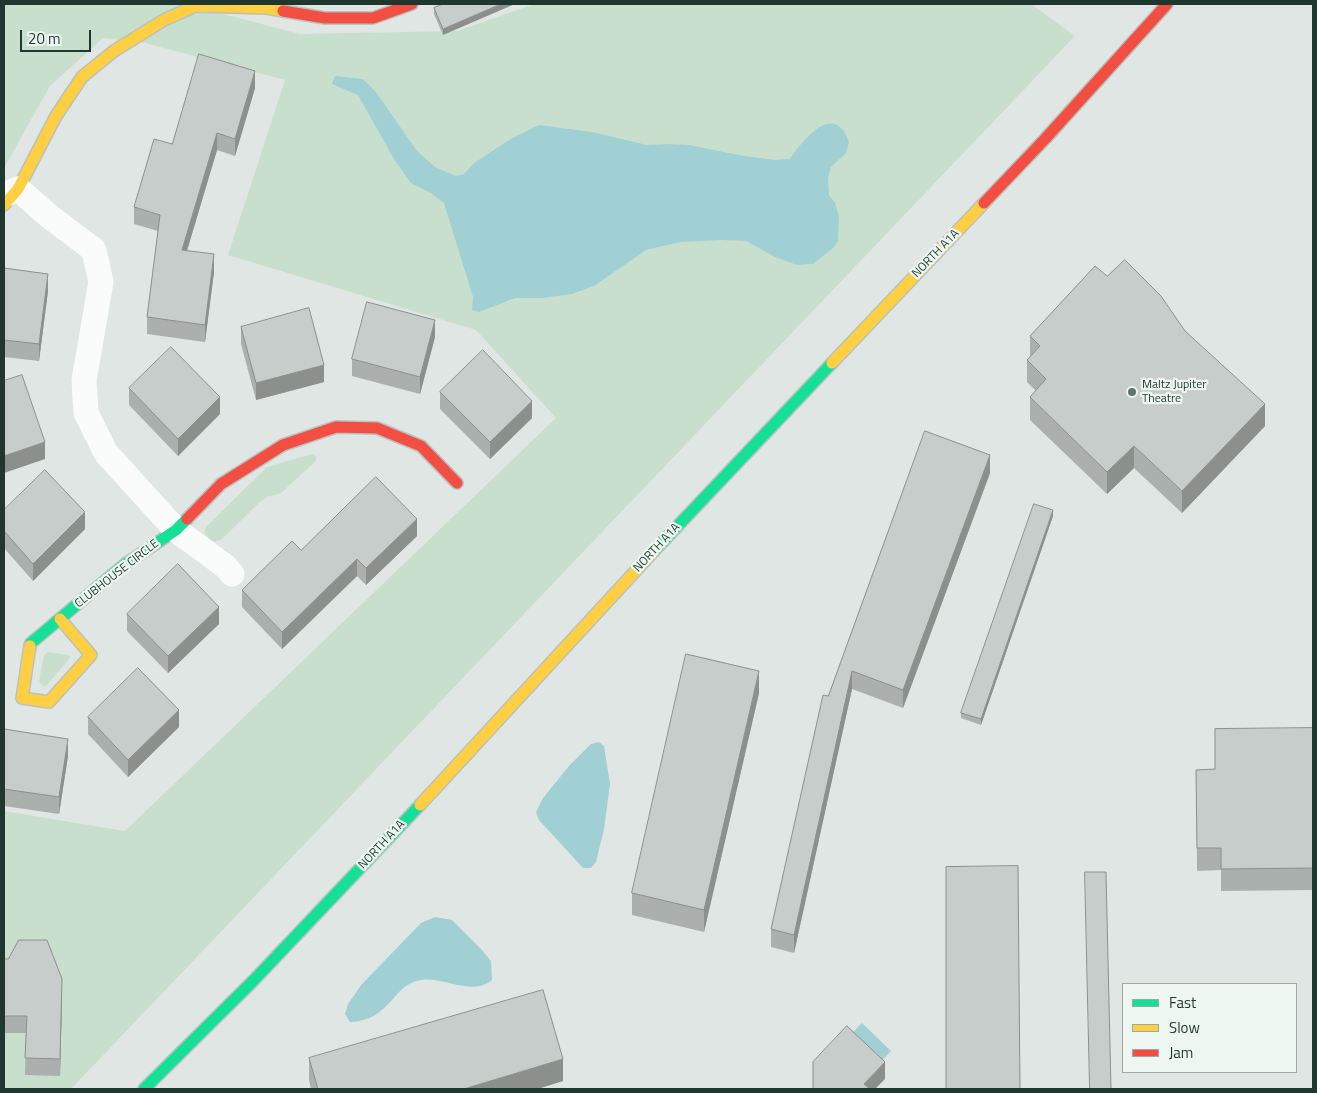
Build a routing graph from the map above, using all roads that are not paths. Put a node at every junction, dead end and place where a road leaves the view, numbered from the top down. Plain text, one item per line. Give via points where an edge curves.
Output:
1 (412, 4) edge
2 (1167, 4) edge
3 (8, 196) edge
4 (457, 484) dead end
5 (176, 530) junction
6 (232, 574) dead end
7 (60, 619) junction
8 (144, 1089) edge

1 - 3 street via 373,18 325,18 267,8 194,6 164,20 114,51 82,77
2 - 8 street, NORTH A1A via 1045,139 674,529 406,820 254,980
3 - 5 street via 49,216 94,250 100,282 84,380 86,413 106,453
4 - 5 street, CLUBHOUSE CIRCLE via 421,446 377,428 336,427 283,445 221,484
5 - 6 street
5 - 7 street, CLUBHOUSE CIRCLE via 124,565
7 - 7 street, CLUBHOUSE CIRCLE via 30,643 22,698 49,702 91,655

